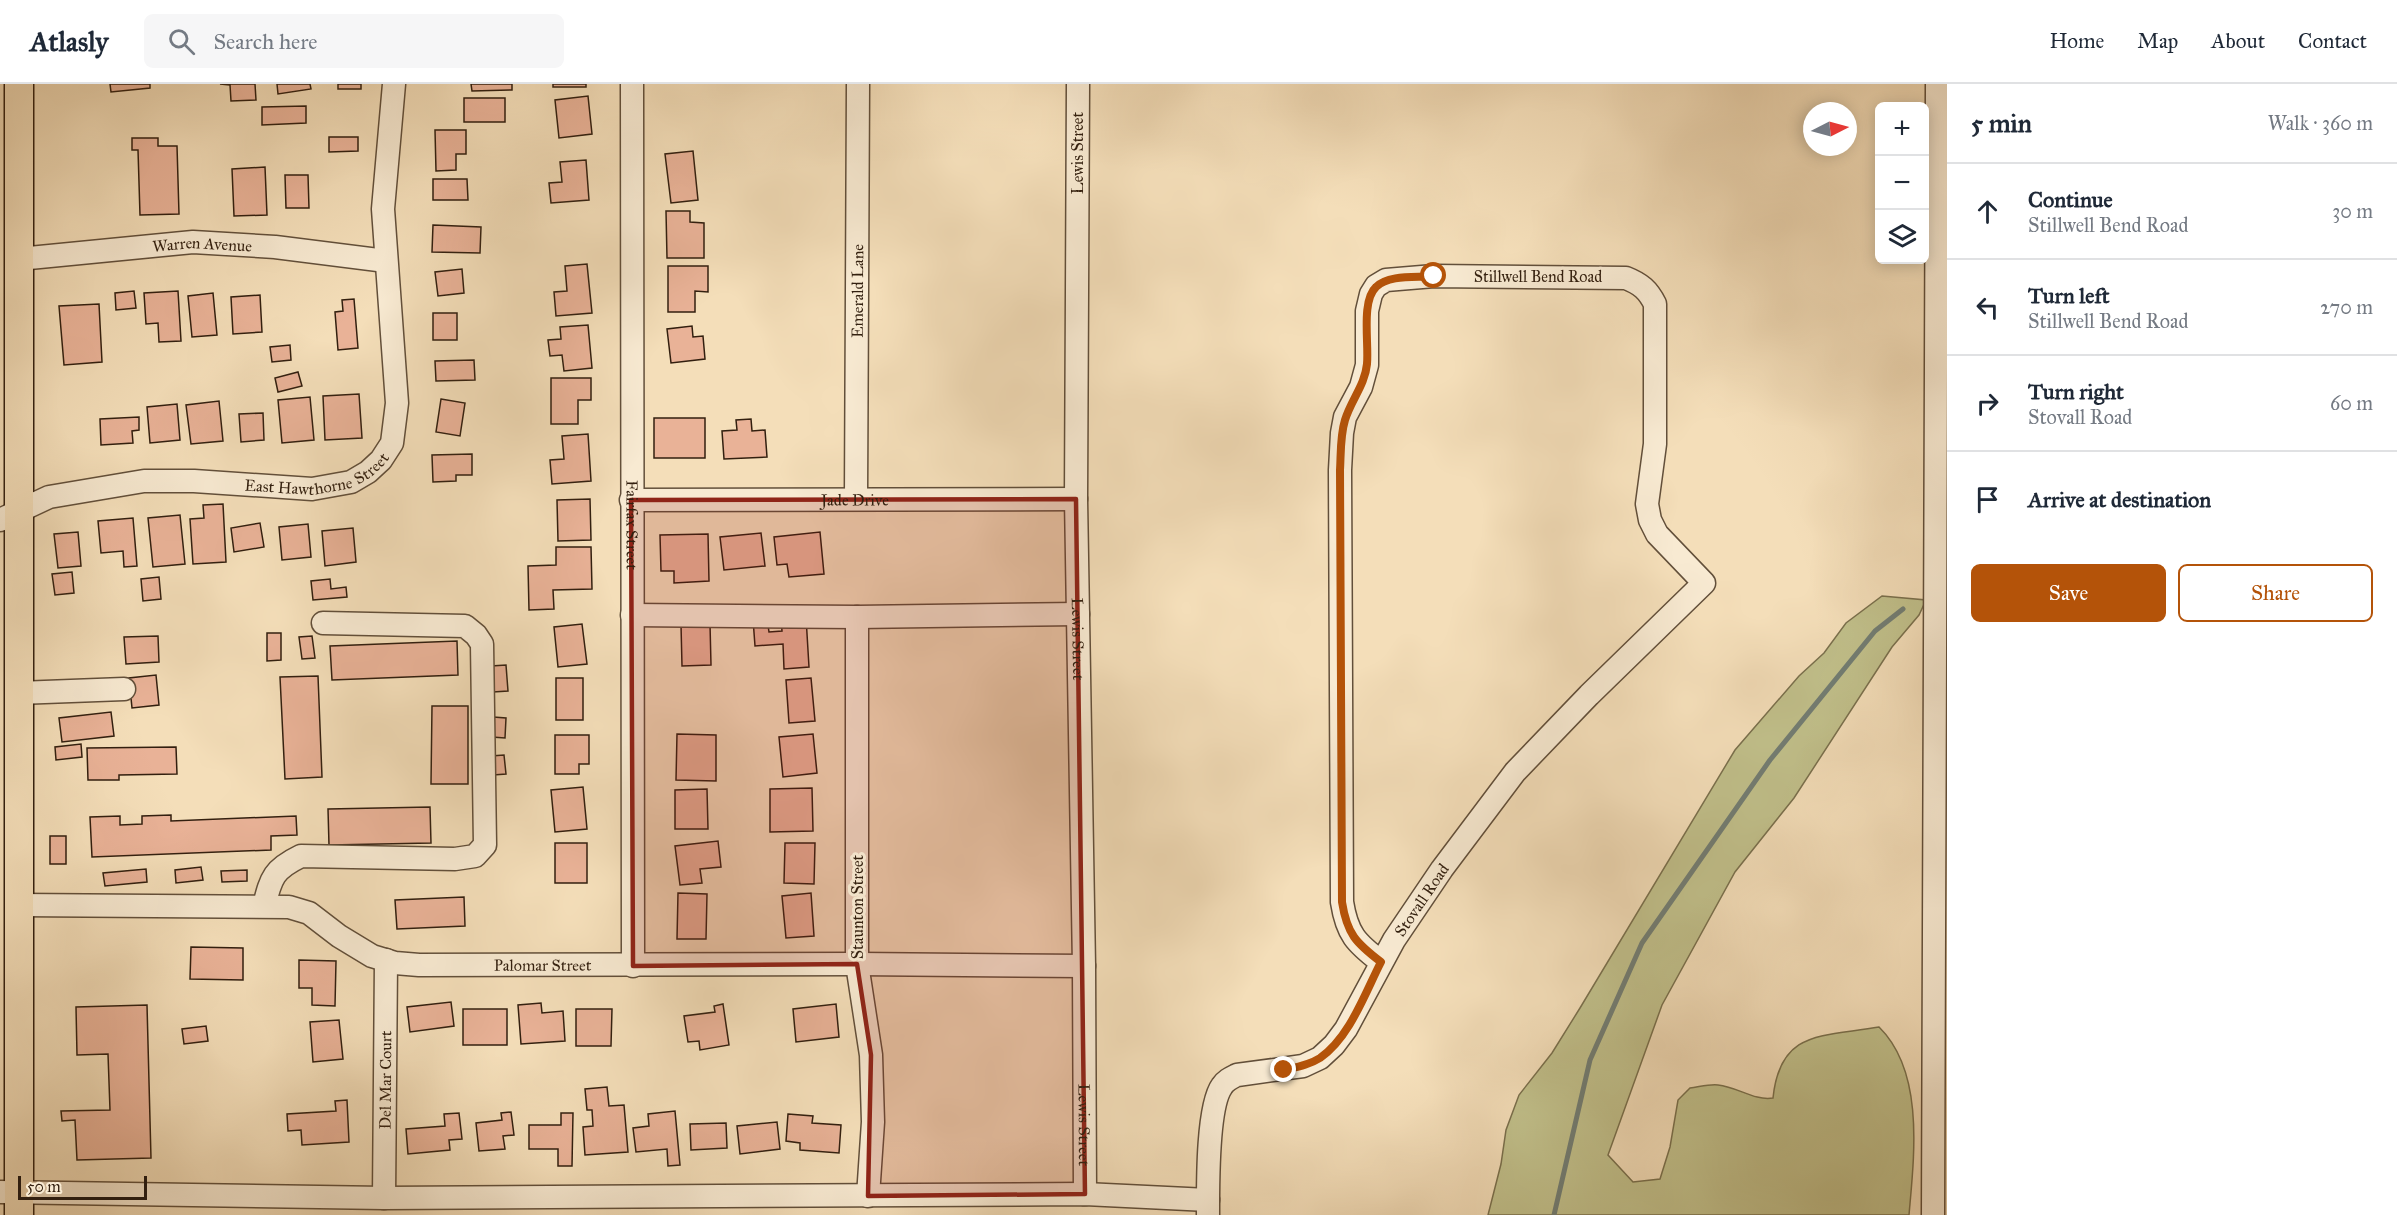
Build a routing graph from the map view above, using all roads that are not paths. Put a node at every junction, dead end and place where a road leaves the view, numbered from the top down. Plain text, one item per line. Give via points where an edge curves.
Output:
1 (19, 84) edge
2 (394, 84) edge
3 (632, 84) edge
4 (858, 84) edge
5 (1077, 84) edge
6 (1937, 84) edge
7 (1942, 230) edge
8 (19, 259) junction
9 (386, 261) junction
10 (856, 498) junction
11 (1076, 499) junction
12 (632, 500) junction
13 (9, 514) edge
14 (1941, 573) edge
15 (1704, 583) joint
16 (1078, 614) junction
17 (632, 615) junction
18 (857, 617) junction
19 (323, 623) dead end
20 (124, 690) dead end
21 (18, 693) junction
22 (1941, 751) edge
23 (1941, 903) edge
24 (18, 905) junction
25 (264, 906) junction
26 (1941, 930) edge
27 (386, 960) junction
28 (1381, 962) junction
29 (856, 964) junction
30 (633, 966) junction
31 (1084, 966) junction
32 (1084, 1194) junction
33 (868, 1196) junction
34 (384, 1198) junction
35 (13, 1200) edge
36 (1938, 1204) edge
37 (1208, 1207) edge

1 - 8 main road
2 - 9 street, East Hawthorne Street via 383,209
3 - 12 street, Fairfax Street
4 - 10 street, Emerald Lane
5 - 11 street, Lewis Street
6 - 7 street
7 - 14 street
8 - 9 street, Warren Avenue via 193,242 275,247
8 - 13 main road
9 - 13 street, East Hawthorne Street via 396,423 392,443 368,472 351,482 312,489 194,481 122,483 49,497
10 - 11 street, Jade Drive
10 - 12 street, Jade Drive
11 - 16 street, Lewis Street
12 - 17 street, Fairfax Street
13 - 21 main road
14 - 22 street
15 - 28 street, Stovall Road via 1515,772 1442,869
15 - 28 street, Stillwell Bend Road via 1657,534 1650,520 1647,504 1655,444 1656,304 1640,283 1611,276 1434,276 1386,280 1376,286 1367,311 1367,365 1342,433 1342,902 1351,934
16 - 18 street
16 - 31 street, Lewis Street
17 - 18 street
17 - 30 street, Fairfax Street
18 - 29 street, Staunton Street
19 - 25 street via 465,626 476,635 482,644 485,845 475,855 455,859 301,856 282,865 269,884
20 - 21 street
21 - 24 main road
22 - 23 street
23 - 26 street
24 - 25 street, Palomar Street
24 - 35 main road
25 - 27 street, Palomar Street via 309,913 339,936
26 - 36 street
27 - 30 street, Palomar Street via 419,965
27 - 34 street, Del Mar Court
28 - 37 street, Stovall Road via 1346,1029 1320,1058 1303,1066 1237,1075 1222,1086 1213,1112
29 - 30 street, Palomar Street
29 - 31 street, Palomar Street
29 - 33 street, Staunton Street via 871,1055 873,1122
31 - 32 street, Lewis Street
32 - 33 street
32 - 37 street
33 - 34 street
34 - 35 street

